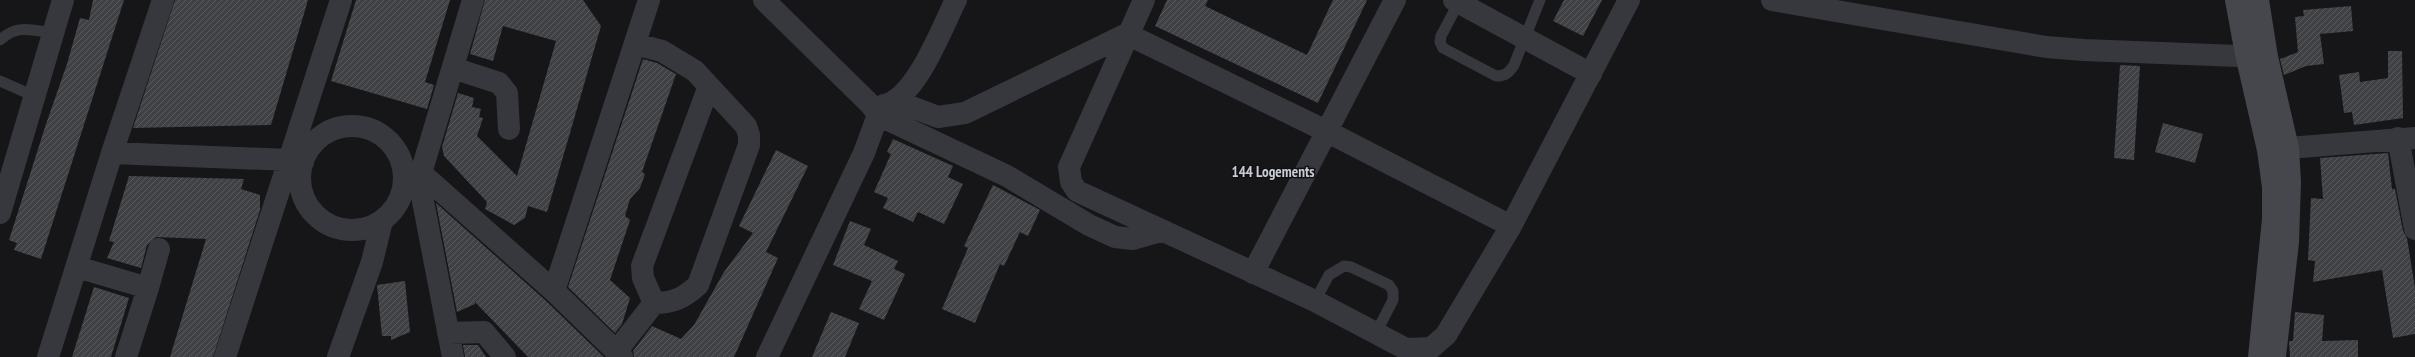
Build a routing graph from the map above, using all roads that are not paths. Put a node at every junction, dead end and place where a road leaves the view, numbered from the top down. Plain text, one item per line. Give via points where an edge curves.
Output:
1 (62, 0) edge
2 (163, 0) edge
3 (341, 0) edge
4 (473, 0) edge
5 (649, 0) edge
6 (764, 0) edge
7 (956, 0) edge
8 (1144, 0) edge
9 (1395, 0) edge
10 (1540, 0) edge
11 (1629, 0) edge
12 (1772, 0) edge
13 (2236, 0) edge
14 (2258, 0) edge
15 (1458, 1) edge
16 (53, 33) junction
17 (1127, 34) junction
18 (1525, 37) junction
19 (0, 40) edge
20 (635, 44) junction
21 (2246, 54) junction
22 (2267, 57) junction
23 (453, 68) junction
24 (1591, 74) junction
25 (0, 81) edge
26 (709, 86) junction
27 (34, 96) junction
28 (896, 101) junction
29 (874, 110) junction
30 (509, 130) dead end
31 (1326, 131) junction
32 (2407, 138) edge
33 (2288, 148) junction
34 (112, 153) junction
35 (297, 161) junction
36 (412, 174) junction
37 (0, 213) edge
38 (382, 221) junction
39 (1511, 226) junction
40 (2415, 230) edge
41 (1161, 231) junction
42 (159, 249) dead end
43 (77, 267) junction
44 (1253, 273) junction
45 (148, 288) junction
46 (554, 291) junction
47 (1315, 301) junction
48 (654, 303) junction
49 (448, 333) junction
50 (1376, 333) junction
51 (619, 354) edge
52 (48, 357) edge
53 (126, 357) edge
54 (225, 357) edge
55 (338, 357) edge
56 (453, 357) edge
57 (505, 357) edge
58 (767, 357) edge
59 (2259, 357) edge
60 (2275, 357) edge

1 - 16 street
2 - 34 street
3 - 35 street
4 - 23 street
5 - 20 street
6 - 29 street
7 - 28 street via 919,74 907,92
8 - 17 street
9 - 31 street
10 - 18 lane
11 - 24 street
12 - 21 street via 2046,46 2126,52
13 - 21 main road
14 - 22 main road
15 - 18 street
15 - 18 lane via 1440,42 1450,54 1496,76 1503,76 1514,65
16 - 19 lane via 21,28 9,31
16 - 27 street
17 - 28 street via 965,113 938,117
17 - 31 street
17 - 41 street via 1069,167 1071,182 1077,191 1088,198
18 - 24 street
20 - 26 street via 662,51 695,71
20 - 46 street
21 - 22 street
21 - 59 main road via 2268,150 2273,187 2273,225
22 - 33 main road
23 - 30 street via 499,83 507,94
23 - 36 street
24 - 39 street
25 - 27 lane
26 - 48 street via 642,266 643,278
26 - 48 street via 746,126 749,145 698,285 685,297 669,303
27 - 37 street
28 - 29 street
29 - 41 street via 1007,176 1089,225 1115,237 1133,239
29 - 58 street via 864,153
31 - 39 street
31 - 44 street
32 - 33 street
32 - 40 street
33 - 60 main road via 2290,220
34 - 35 street
34 - 43 street
35 - 36 street via 318,138 332,129 348,126 365,127 380,134 392,145
35 - 38 street via 305,201 315,216 330,226 347,230 365,228
35 - 54 street
36 - 38 street via 394,208
36 - 46 street
36 - 49 street via 422,196
38 - 55 street via 372,262
39 - 50 street via 1446,335 1431,348 1406,350
41 - 44 street
42 - 45 street
43 - 45 street
43 - 52 street
44 - 47 street
45 - 53 street
46 - 51 street
47 - 50 street
47 - 50 lane via 1330,275 1344,266 1389,285 1393,291 1393,300
48 - 51 street
49 - 56 street
49 - 57 street via 484,332

